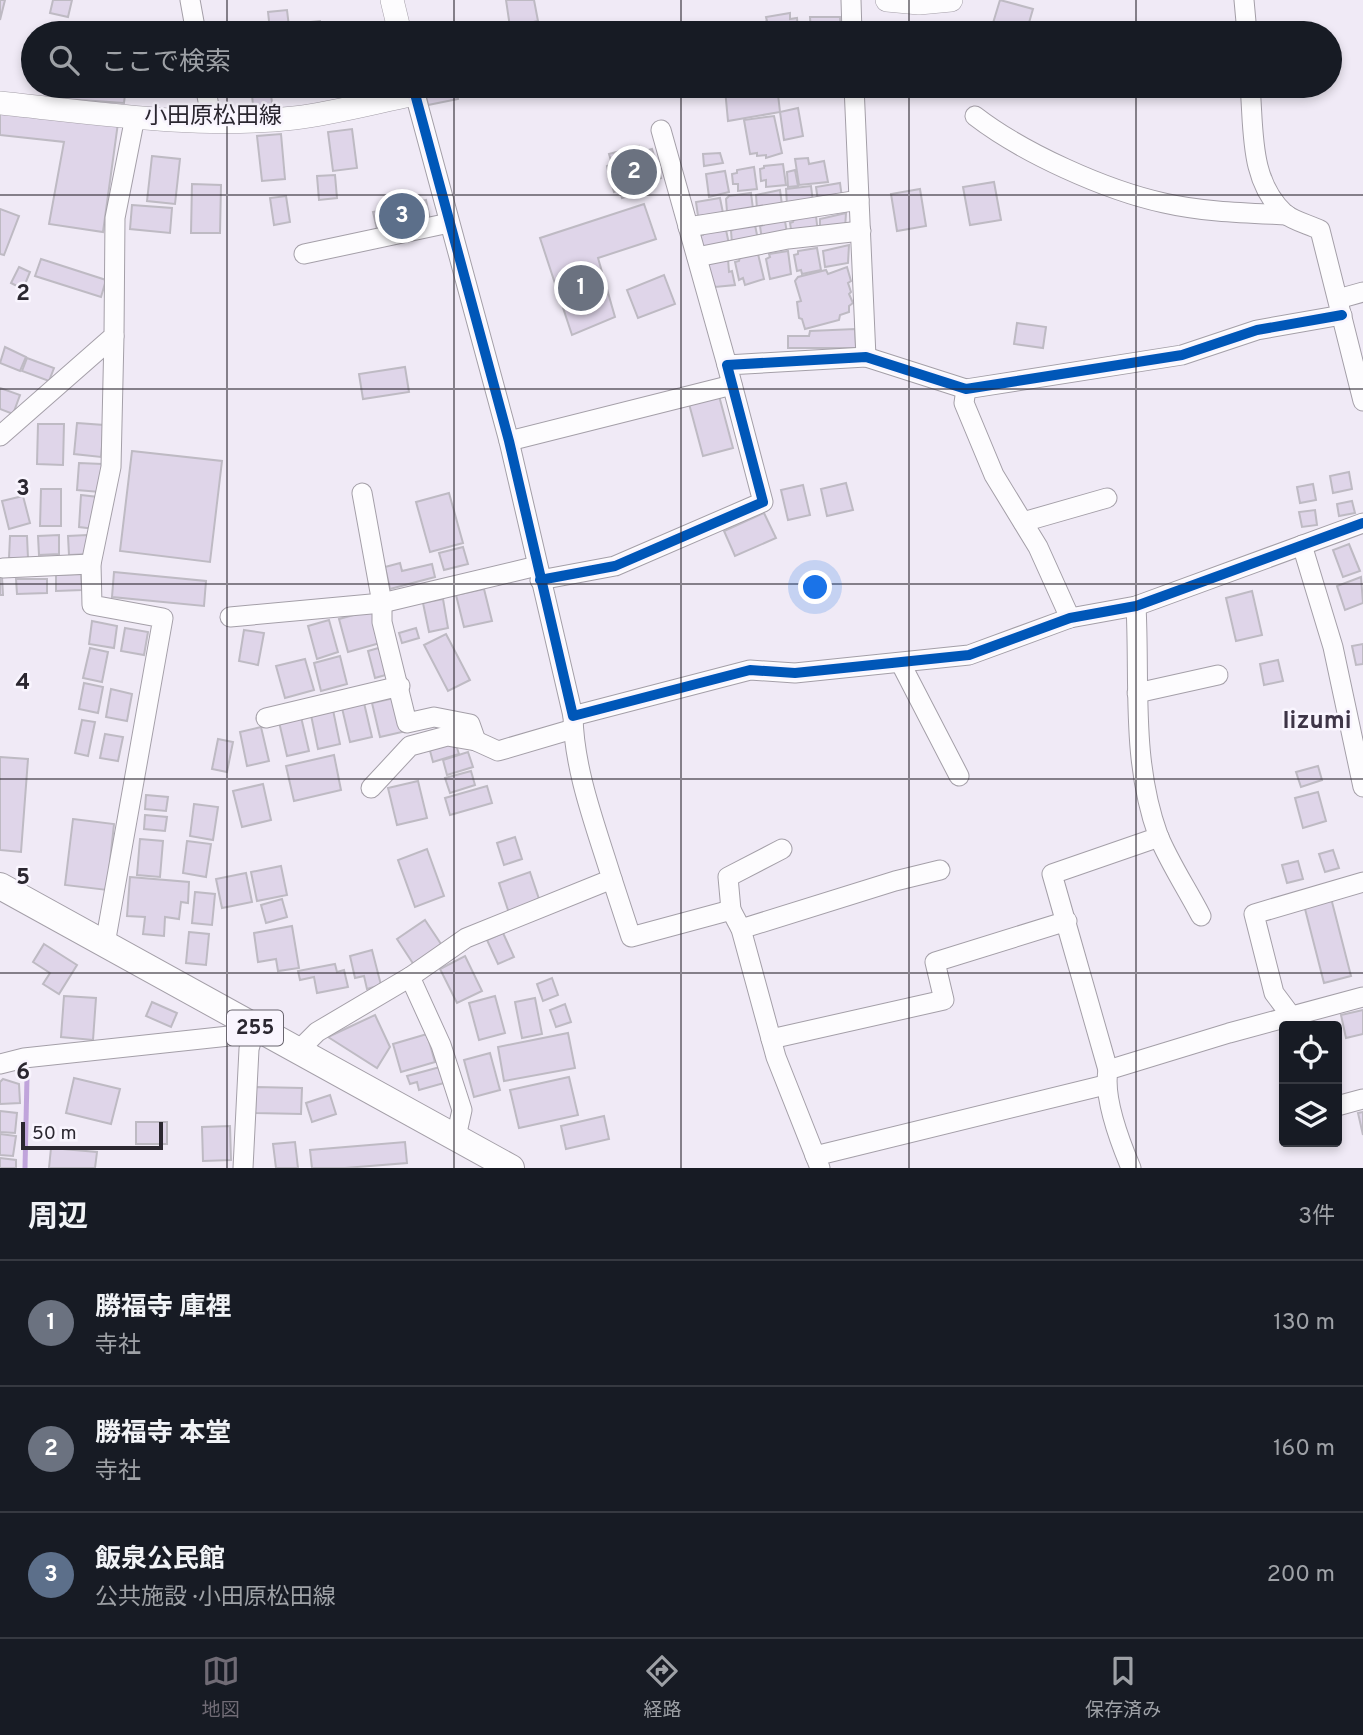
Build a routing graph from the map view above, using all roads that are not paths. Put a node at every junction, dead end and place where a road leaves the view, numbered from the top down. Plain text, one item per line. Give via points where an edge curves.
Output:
1 (190, 0) edge
2 (392, 0) edge
3 (851, 0) edge
4 (887, 0) edge
5 (951, 0) edge
6 (1244, 0) edge
7 (919, 2) edge
8 (194, 21) edge
9 (397, 21) edge
10 (852, 21) edge
11 (1246, 21) edge
12 (207, 98) edge
13 (380, 98) edge
14 (416, 98) edge
15 (855, 98) edge
16 (1251, 98) edge
17 (0, 103) edge
18 (975, 116) dead end
19 (135, 117) junction
20 (212, 121) junction
21 (662, 130) dead end
22 (859, 200) junction
23 (1286, 215) junction
24 (449, 223) junction
25 (688, 228) junction
26 (860, 231) junction
27 (303, 254) dead end
28 (697, 257) junction
29 (1363, 292) edge
30 (1340, 307) junction
31 (114, 336) junction
32 (866, 357) junction
33 (727, 365) junction
34 (732, 385) junction
35 (966, 389) junction
36 (1363, 401) edge
37 (0, 436) edge
38 (509, 441) junction
39 (362, 493) dead end
40 (1107, 499) dead end
41 (1023, 522) junction
42 (1363, 523) edge
43 (1302, 545) junction
44 (91, 565) junction
45 (3, 568) dead end
46 (539, 573) junction
47 (382, 603) junction
48 (1136, 606) junction
49 (230, 617) dead end
50 (1070, 618) junction
51 (901, 664) junction
52 (1218, 675) dead end
53 (400, 686) junction
54 (1138, 693) junction
55 (266, 718) dead end
56 (573, 723) junction
57 (476, 741) junction
58 (959, 776) dead end
59 (1363, 787) edge
60 (372, 788) dead end
61 (1159, 837) junction
62 (782, 849) dead end
63 (940, 870) dead end
64 (611, 879) junction
65 (1363, 882) edge
66 (0, 886) edge
67 (731, 910) junction
68 (1201, 916) dead end
69 (1067, 921) junction
70 (741, 929) junction
71 (105, 944) junction
72 (410, 977) junction
73 (1363, 997) edge
74 (1292, 1017) junction
75 (255, 1028) junction
76 (771, 1039) junction
77 (299, 1050) junction
78 (0, 1064) edge
79 (1106, 1078) junction
80 (1363, 1099) edge
81 (1342, 1105) edge
82 (456, 1137) junction
83 (479, 1161) edge
84 (817, 1162) edge
85 (243, 1168) edge
86 (511, 1168) edge
87 (1131, 1168) edge

1 - 8 street
2 - 9 main road
3 - 10 street
4 - 7 main road
5 - 7 main road
6 - 11 street
12 - 20 street
13 - 20 main road, 小田原松田線 via 294,118
14 - 24 street
15 - 22 street
16 - 23 street via 1256,164 1265,188
17 - 19 main road, 小田原松田線
18 - 23 street via 994,131 1104,186 1165,204
19 - 20 main road, 小田原松田線
19 - 31 street via 114,218
21 - 25 street
22 - 25 street
22 - 26 street
23 - 30 street via 1320,230
24 - 27 street
24 - 38 street
25 - 28 street
26 - 28 street
26 - 32 street
28 - 33 street
29 - 30 street
30 - 35 street via 1182,355
30 - 36 street
31 - 37 street
31 - 44 street via 111,467
32 - 33 street
32 - 35 street
33 - 34 street
34 - 38 street
34 - 46 street via 763,502 615,566
35 - 41 street via 964,403 994,475
38 - 46 street
39 - 47 street
40 - 41 street
41 - 50 street
42 - 43 street
43 - 48 street
43 - 59 street via 1332,647
44 - 45 street
44 - 71 street via 92,605 163,618
46 - 47 street
46 - 56 street
47 - 49 street
47 - 53 street via 382,622
48 - 50 street
48 - 54 street
50 - 51 street via 969,655
51 - 56 street via 795,673 750,670
51 - 58 street
52 - 54 street
53 - 55 street
53 - 57 street via 407,723 434,717 470,724
54 - 61 street via 1144,788
56 - 57 street via 498,751
56 - 64 street via 584,783
57 - 60 street via 447,736 410,746
61 - 68 street
61 - 69 street via 1052,874
62 - 67 street via 728,877
63 - 70 street
64 - 67 street via 631,937
64 - 72 street via 466,938
65 - 74 street via 1254,915 1274,993
66 - 71 highway, 255
67 - 70 street
69 - 76 street via 935,962 944,1000
69 - 79 street
70 - 76 street
71 - 75 highway, 255
72 - 77 street via 317,1032
72 - 82 street via 441,1045 462,1111
73 - 74 street
74 - 79 street via 1228,1033
75 - 77 highway, 255
75 - 78 street via 229,1037
75 - 85 street via 249,1049
76 - 84 street
77 - 82 highway, 255
79 - 84 street
79 - 87 street
80 - 81 street
82 - 83 highway, 255
83 - 86 highway, 255

